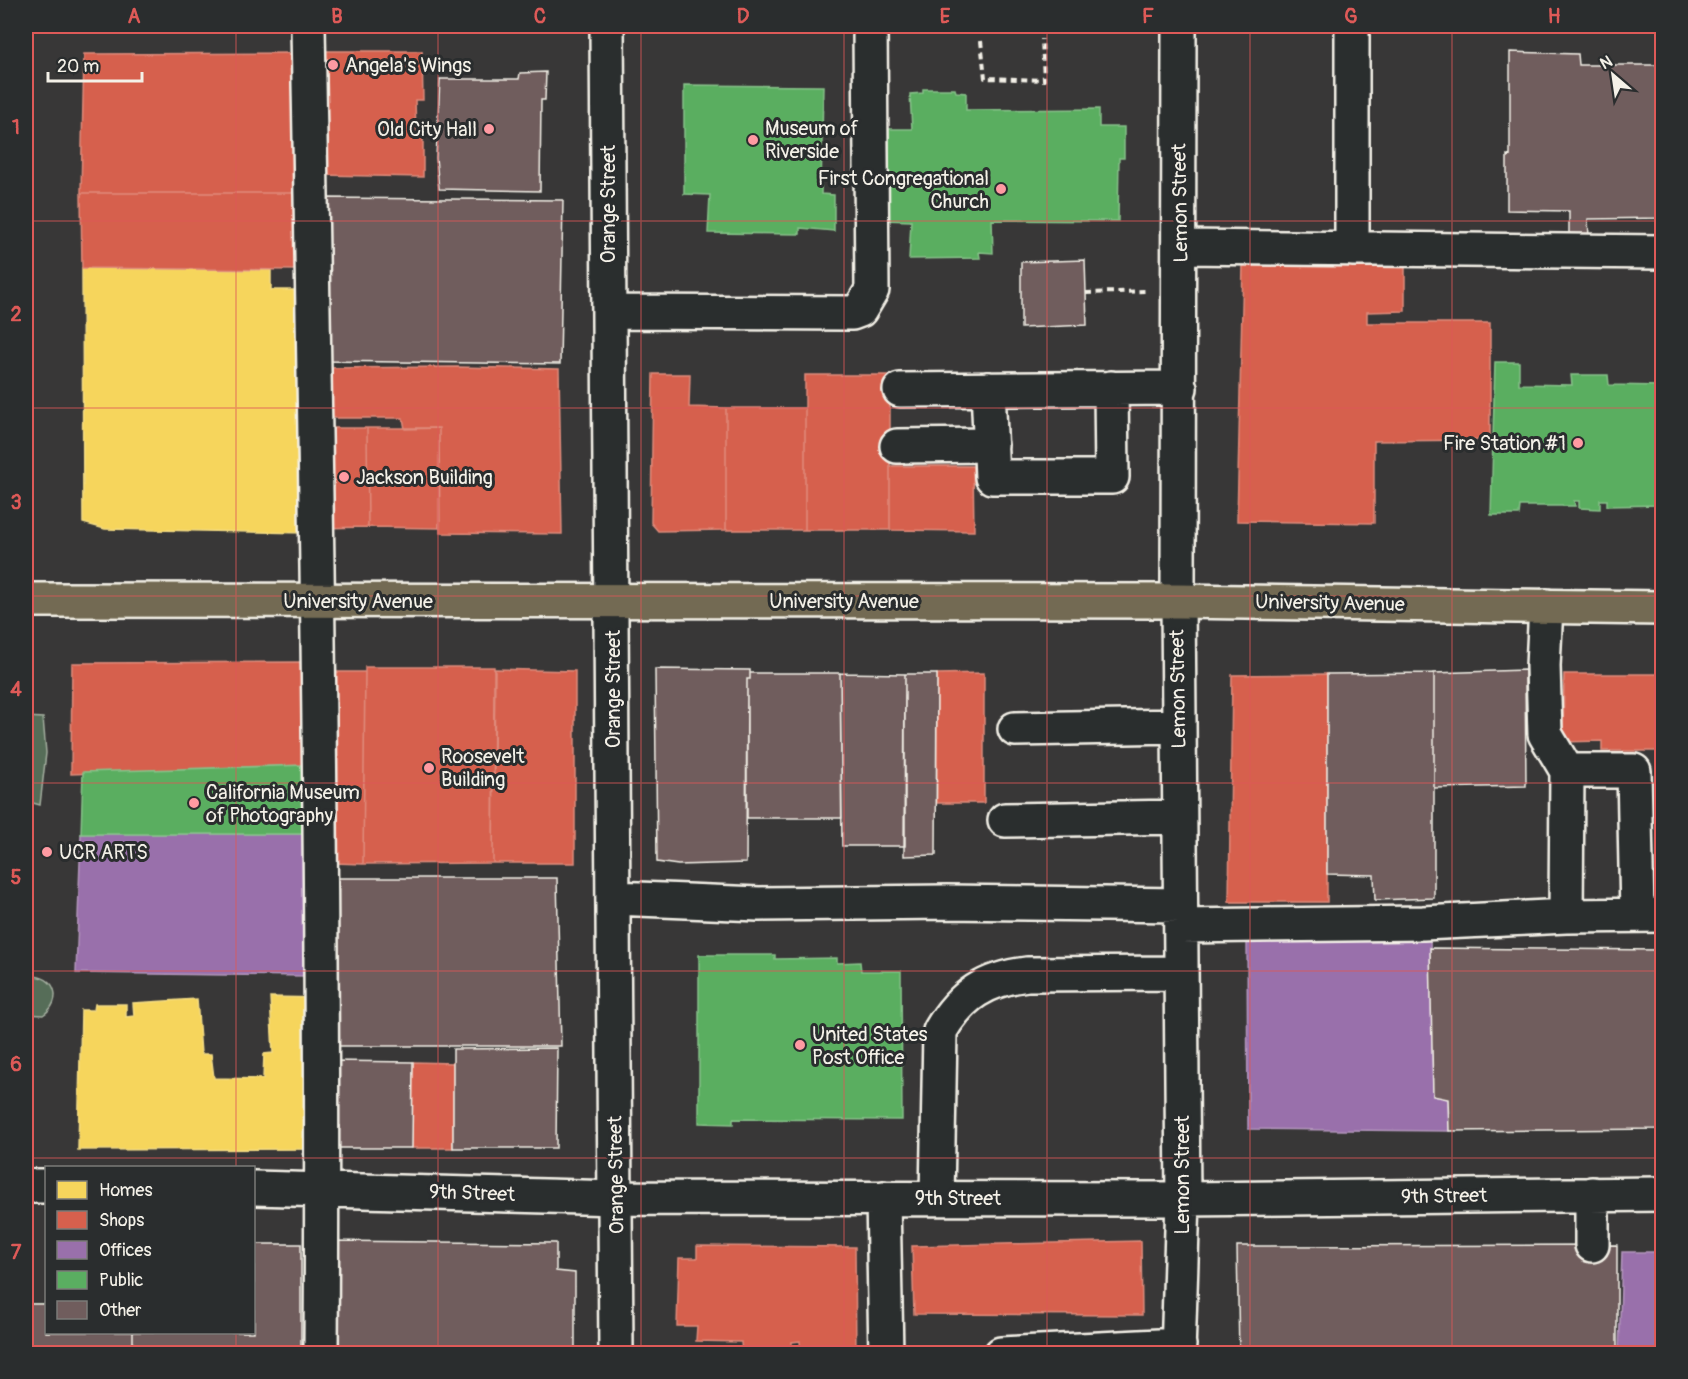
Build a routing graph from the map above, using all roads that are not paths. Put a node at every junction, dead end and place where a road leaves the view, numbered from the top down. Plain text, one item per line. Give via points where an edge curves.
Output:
1 (308, 26) edge
2 (607, 26) edge
3 (870, 26) edge
4 (1179, 26) edge
5 (1352, 26) edge
6 (1181, 247) junction
7 (1352, 249) junction
8 (1662, 252) edge
9 (609, 312) junction
10 (1111, 388) junction
11 (1180, 388) junction
12 (988, 389) junction
13 (900, 390) dead end
14 (897, 446) dead end
15 (990, 446) junction
16 (26, 600) edge
17 (612, 600) junction
18 (1178, 601) junction
19 (317, 602) junction
20 (1546, 606) junction
21 (1662, 608) edge
22 (1179, 726) junction
23 (1015, 729) dead end
24 (1567, 771) junction
25 (1179, 817) junction
26 (1005, 820) dead end
27 (614, 898) junction
28 (1650, 915) edge
29 (1180, 916) junction
30 (1566, 916) junction
31 (1180, 973) junction
32 (26, 1186) edge
33 (45, 1186) edge
34 (255, 1188) edge
35 (322, 1188) junction
36 (1592, 1194) junction
37 (1662, 1194) edge
38 (617, 1198) junction
39 (883, 1198) junction
40 (937, 1198) junction
41 (1183, 1198) junction
42 (1592, 1245) dead end
43 (1178, 1349) edge
44 (321, 1353) edge
45 (616, 1353) edge
46 (886, 1353) edge
47 (1000, 1353) edge

1 - 19 street
2 - 9 street, Orange Street
3 - 9 street via 872,290 860,310
4 - 6 street, Lemon Street
5 - 7 street
6 - 7 street
6 - 11 street, Lemon Street
7 - 8 street
9 - 17 street, Orange Street
10 - 11 street
10 - 12 street
10 - 15 street via 1112,477 992,477
11 - 18 street, Lemon Street
12 - 13 street
12 - 15 street
14 - 15 street
16 - 19 main road, University Avenue
17 - 18 main road, University Avenue
17 - 19 main road, University Avenue
17 - 27 street, Orange Street
18 - 20 main road, University Avenue
18 - 22 street, Lemon Street
19 - 35 street
20 - 21 main road, University Avenue
20 - 24 street via 1545,734
22 - 23 street
22 - 25 street, Lemon Street
24 - 28 street via 1634,771
24 - 30 street
25 - 26 street
25 - 29 street, Lemon Street
27 - 29 street via 759,904 947,902
27 - 38 street, Orange Street
28 - 30 street
29 - 30 street via 1422,923
29 - 31 street, Lemon Street
31 - 40 street via 1015,975 989,982 963,1001 940,1031
31 - 41 street, Lemon Street
32 - 33 street
34 - 35 street, 9th Street
35 - 38 street, 9th Street
35 - 44 street
36 - 37 street, 9th Street
36 - 41 street, 9th Street
36 - 42 street
38 - 39 street, 9th Street
38 - 45 street, Orange Street
39 - 40 street, 9th Street
39 - 46 street
40 - 41 street, 9th Street
41 - 43 street, Lemon Street
43 - 47 street

